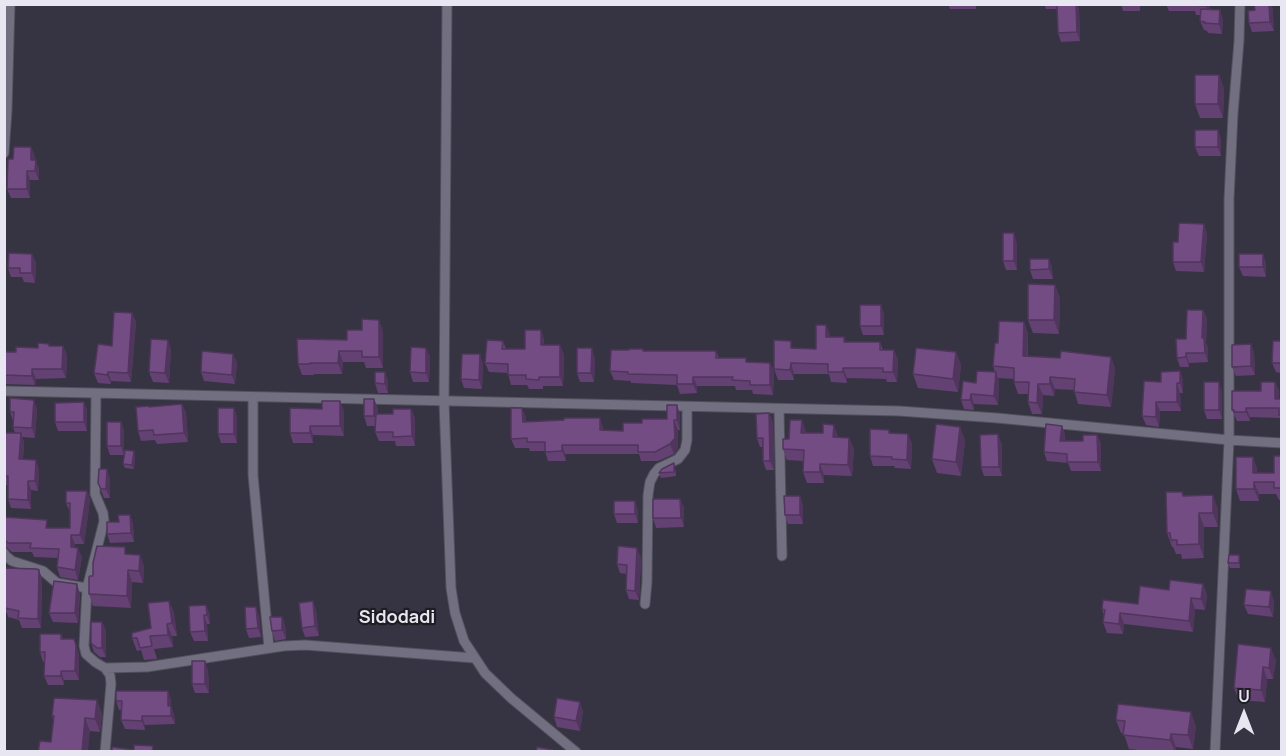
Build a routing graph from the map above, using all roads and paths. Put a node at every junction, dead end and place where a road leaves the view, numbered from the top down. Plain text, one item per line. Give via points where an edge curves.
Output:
1 (10, 4) edge
2 (447, 4) edge
3 (1240, 4) edge
4 (4, 153) edge
5 (4, 392) edge
6 (96, 394) junction
7 (253, 397) junction
8 (444, 402) junction
9 (687, 407) junction
10 (779, 409) junction
11 (1230, 440) junction
12 (1281, 443) edge
13 (4, 553) edge
14 (782, 556) dead end
15 (87, 588) junction
16 (645, 604) dead end
17 (269, 648) junction
18 (474, 658) junction
19 (105, 668) junction
20 (105, 752) edge
21 (576, 752) edge
22 (1215, 752) edge

1 - 4 street
2 - 8 street
3 - 11 street via 1229,199
5 - 6 street
6 - 7 street
6 - 15 street via 94,487 104,521
7 - 8 street
7 - 17 street via 253,475
8 - 9 street
8 - 18 street via 451,588 455,613
9 - 10 street
9 - 16 street via 685,450 678,459 659,468 650,482
10 - 11 street via 910,411
10 - 14 street
11 - 12 street
11 - 22 street
13 - 15 street via 12,561 43,571 57,583
15 - 19 street via 84,646 86,654
17 - 18 street via 314,645
17 - 19 street via 147,668
18 - 21 street via 512,698
19 - 20 street via 111,684

